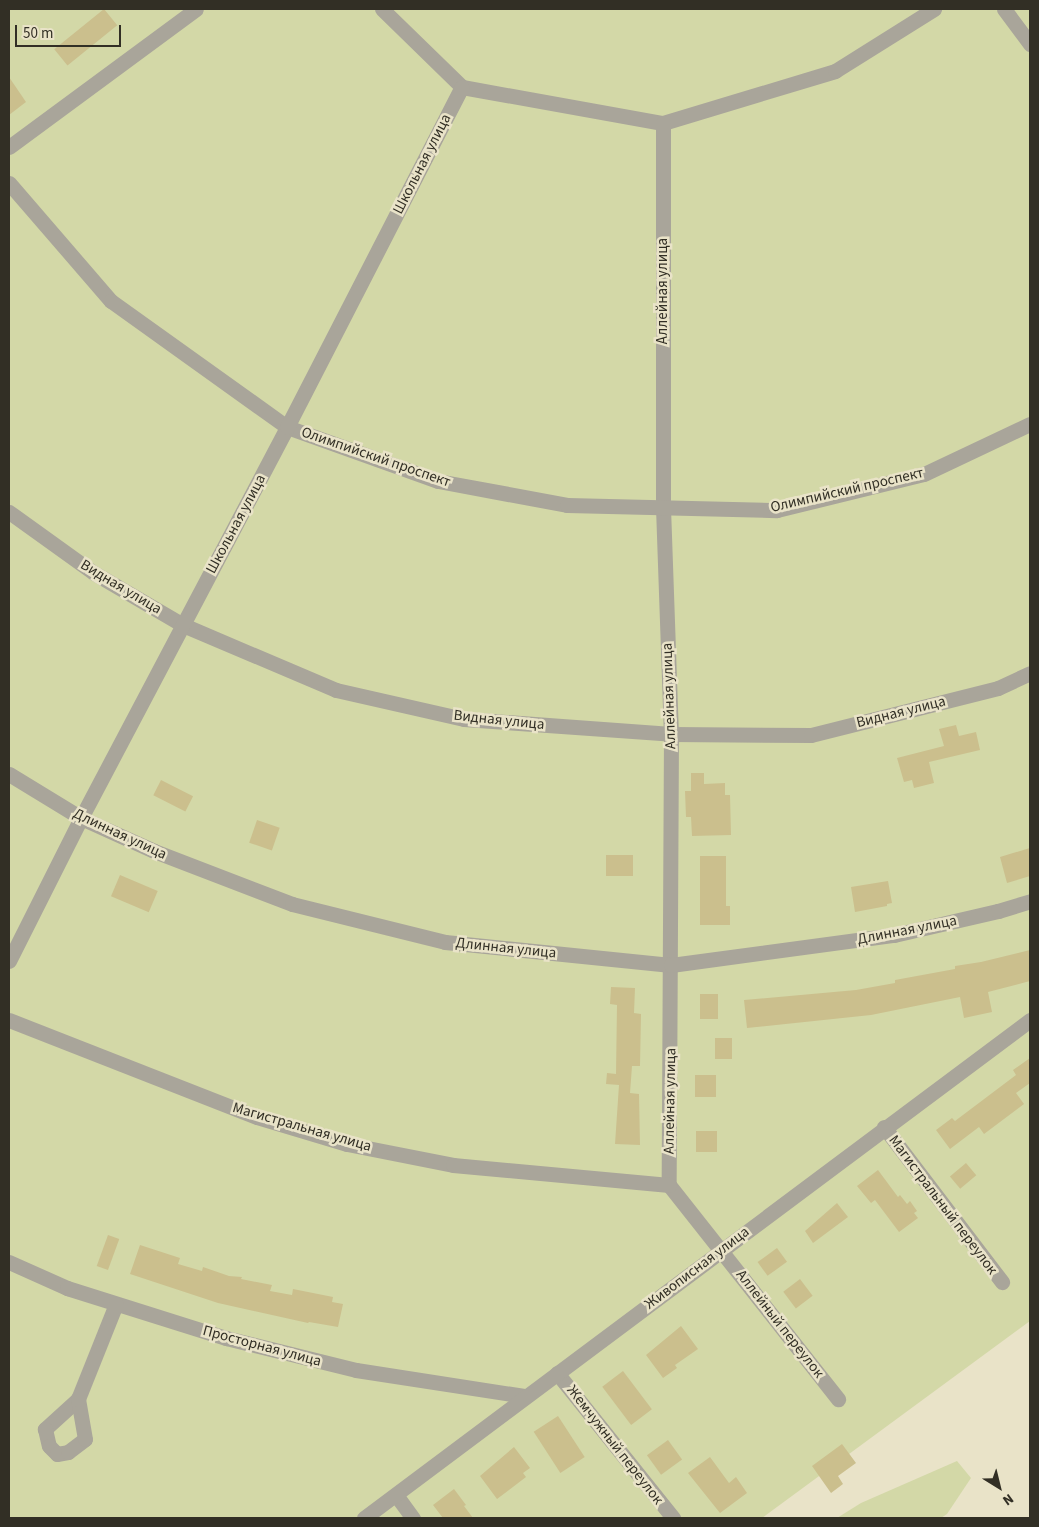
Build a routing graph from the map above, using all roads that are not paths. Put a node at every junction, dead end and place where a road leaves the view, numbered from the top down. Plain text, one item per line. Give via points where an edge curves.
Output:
1 (196, 9) edge
2 (382, 9) edge
3 (934, 9) edge
4 (1004, 9) edge
5 (1030, 44) edge
6 (462, 86) junction
7 (662, 124) junction
8 (9, 147) edge
9 (9, 183) edge
10 (1030, 424) edge
11 (287, 427) junction
12 (663, 507) junction
13 (9, 512) edge
14 (183, 625) junction
15 (1030, 673) edge
16 (671, 734) junction
17 (9, 774) edge
18 (80, 818) junction
19 (1030, 901) edge
20 (9, 961) edge
21 (671, 964) junction
22 (9, 1020) edge
23 (1030, 1020) edge
24 (884, 1127) junction
25 (669, 1185) junction
26 (722, 1250) junction
27 (9, 1262) edge
28 (1002, 1282) dead end
29 (116, 1304) junction
30 (557, 1373) junction
31 (524, 1396) junction
32 (78, 1399) dead end
33 (838, 1399) dead end
34 (396, 1495) junction
35 (364, 1518) edge
36 (413, 1518) edge
37 (672, 1518) edge

1 - 8 street
2 - 6 street
3 - 7 street via 835,71
4 - 5 street
6 - 7 street
6 - 11 street, Школьная улица
7 - 12 street, Аллейная улица
9 - 11 street, Олимпийский проспект via 110,301
10 - 12 street, Олимпийский проспект via 924,474 776,510
11 - 12 street, Олимпийский проспект via 438,480 567,505
11 - 14 street, Школьная улица
12 - 16 street, Аллейная улица
13 - 14 street, Видная улица via 94,573
14 - 16 street, Видная улица via 336,690 455,717
14 - 18 street, Школьная улица
15 - 16 street, Видная улица via 998,688 812,735
16 - 21 street, Аллейная улица
17 - 18 street, Длинная улица
18 - 20 street, Школьная улица
18 - 21 street, Длинная улица via 154,851 292,904 445,942
19 - 21 street, Длинная улица via 894,935
21 - 25 street, Аллейная улица
22 - 25 street, Магистральная улица via 257,1117 348,1144 453,1165
23 - 24 street, Живописная улица
24 - 26 street, Живописная улица
24 - 28 street, Магистральный переулок
25 - 26 street
26 - 30 street, Живописная улица
26 - 33 street, Аллейный переулок
27 - 29 street, Просторная улица via 66,1288
29 - 31 street, Просторная улица via 226,1338 356,1370
29 - 32 street
30 - 31 street, Живописная улица
30 - 37 street, Жемчужный переулок
31 - 34 street, Живописная улица
34 - 35 street, Живописная улица
34 - 36 street

